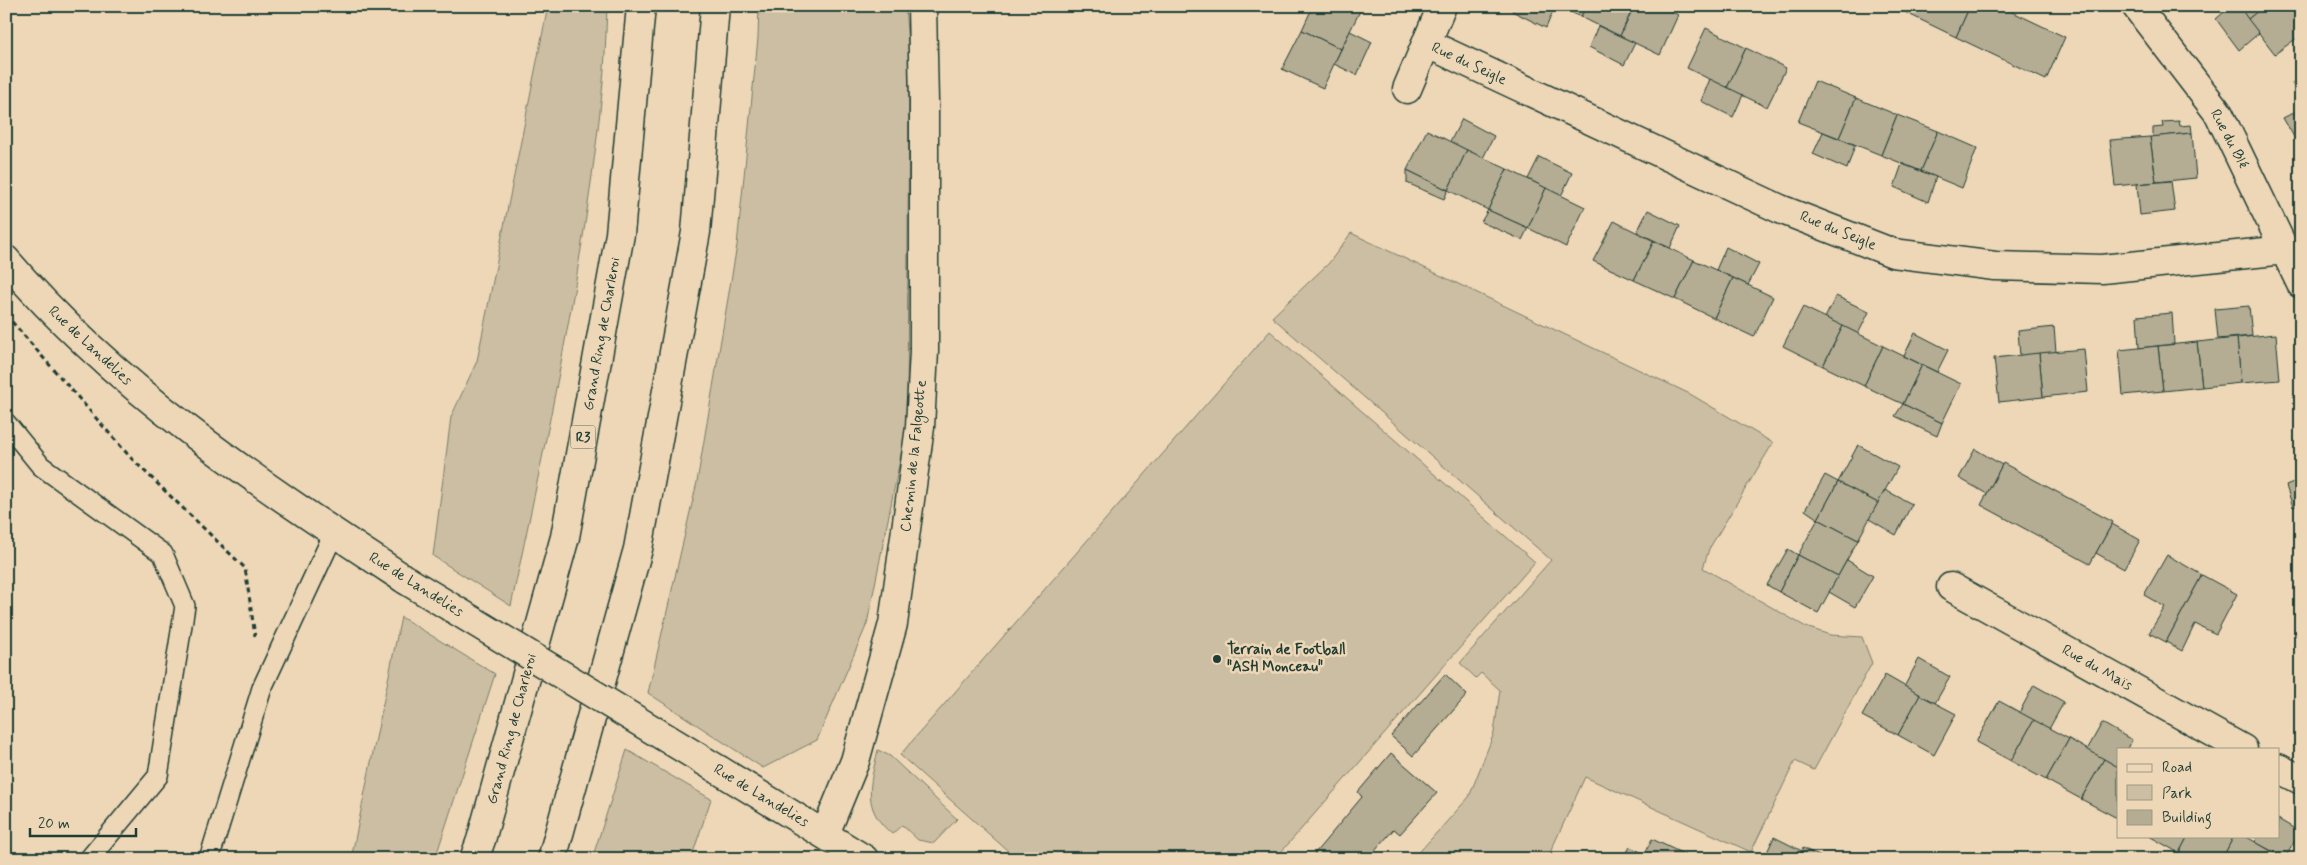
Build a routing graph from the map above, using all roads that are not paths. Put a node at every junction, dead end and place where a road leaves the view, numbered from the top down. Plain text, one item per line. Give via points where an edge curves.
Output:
1 (641, 6) edge
2 (715, 6) edge
3 (922, 6) edge
4 (1442, 6) edge
5 (2136, 6) edge
6 (1426, 43) junction
7 (1407, 89) dead end
8 (2285, 250) junction
9 (6, 260) edge
10 (2301, 284) edge
11 (6, 423) edge
12 (334, 533) junction
13 (1950, 587) dead end
14 (2241, 748) edge
15 (2280, 769) edge
16 (2301, 780) edge
17 (825, 834) junction
18 (89, 859) edge
19 (209, 859) edge
20 (474, 859) edge
21 (552, 859) edge
22 (864, 859) edge

1 - 20 main road, Grand Ring de Charleroi / R3 via 620,234 565,537
2 - 21 main road via 696,232 639,540
3 - 17 main road, Chemin de la Falgeotte via 924,351 919,437 893,624 855,761
4 - 6 main road
5 - 8 main road, Rue du Blé via 2218,114
6 - 7 main road
6 - 8 main road, Rue du Seigle via 1780,209 1893,253 1996,266 2102,269
8 - 10 main road, Rue du Blé
9 - 12 main road, Rue de Landelies via 56,316 127,382 207,446
11 - 18 lane via 41,466 163,554 185,606 158,776
12 - 17 main road, Rue de Landelies, bridge
12 - 19 lane via 262,688
13 - 14 main road, Rue du Maïs
15 - 16 main road
17 - 22 main road, Rue de Landelies

